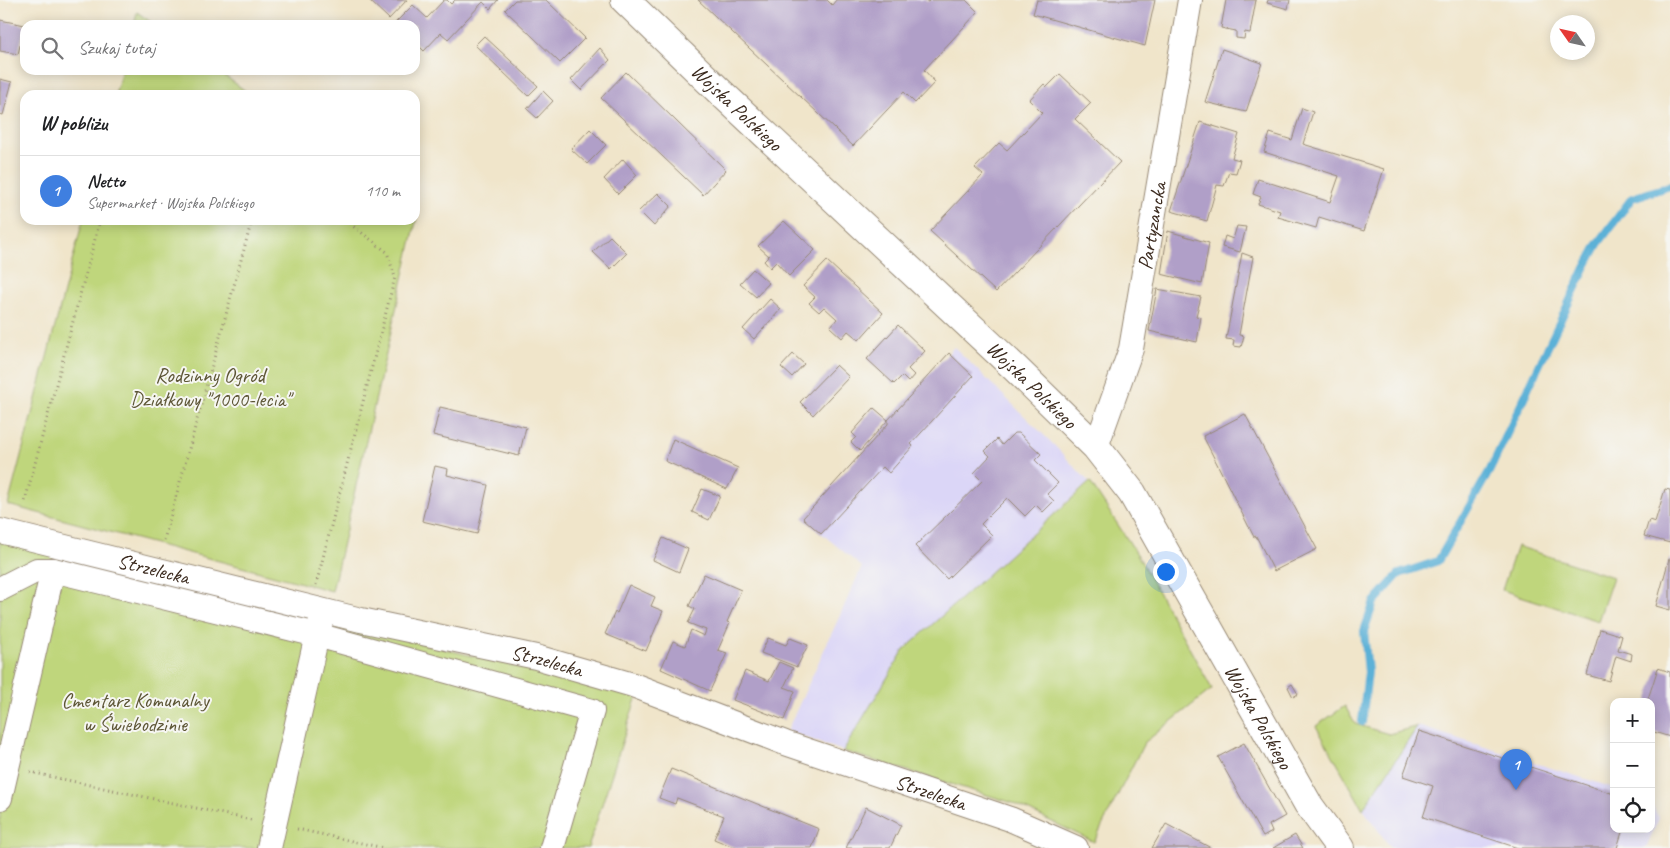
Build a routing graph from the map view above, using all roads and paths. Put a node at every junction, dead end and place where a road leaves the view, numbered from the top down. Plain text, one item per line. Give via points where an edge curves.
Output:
1 (625, 0) edge
2 (1190, 0) edge
3 (99, 225) edge
4 (251, 225) edge
5 (352, 225) edge
6 (1096, 447) junction
7 (26, 501) dead end
8 (0, 531) edge
9 (164, 540) dead end
10 (53, 570) junction
11 (0, 589) edge
12 (316, 609) junction
13 (316, 635) junction
14 (8, 767) junction
15 (0, 798) edge
16 (275, 825) junction
17 (269, 848) edge
18 (384, 848) edge
19 (552, 848) edge
20 (1076, 848) edge
21 (1340, 848) edge

1 - 6 street, Wojska Polskiego
2 - 6 street, Partyzancka via 1131,349
3 - 7 path
4 - 9 path
5 - 12 path via 387,252 394,278
6 - 21 street, Wojska Polskiego via 1132,493 1308,804
8 - 12 street, Strzelecka
10 - 11 street via 37,570
10 - 13 street
10 - 14 street
12 - 13 street
12 - 20 street, Strzelecka via 536,657 633,685 785,742 1010,819
13 - 16 street
13 - 19 street via 592,711
14 - 15 street
14 - 16 path
16 - 17 street
16 - 18 path

